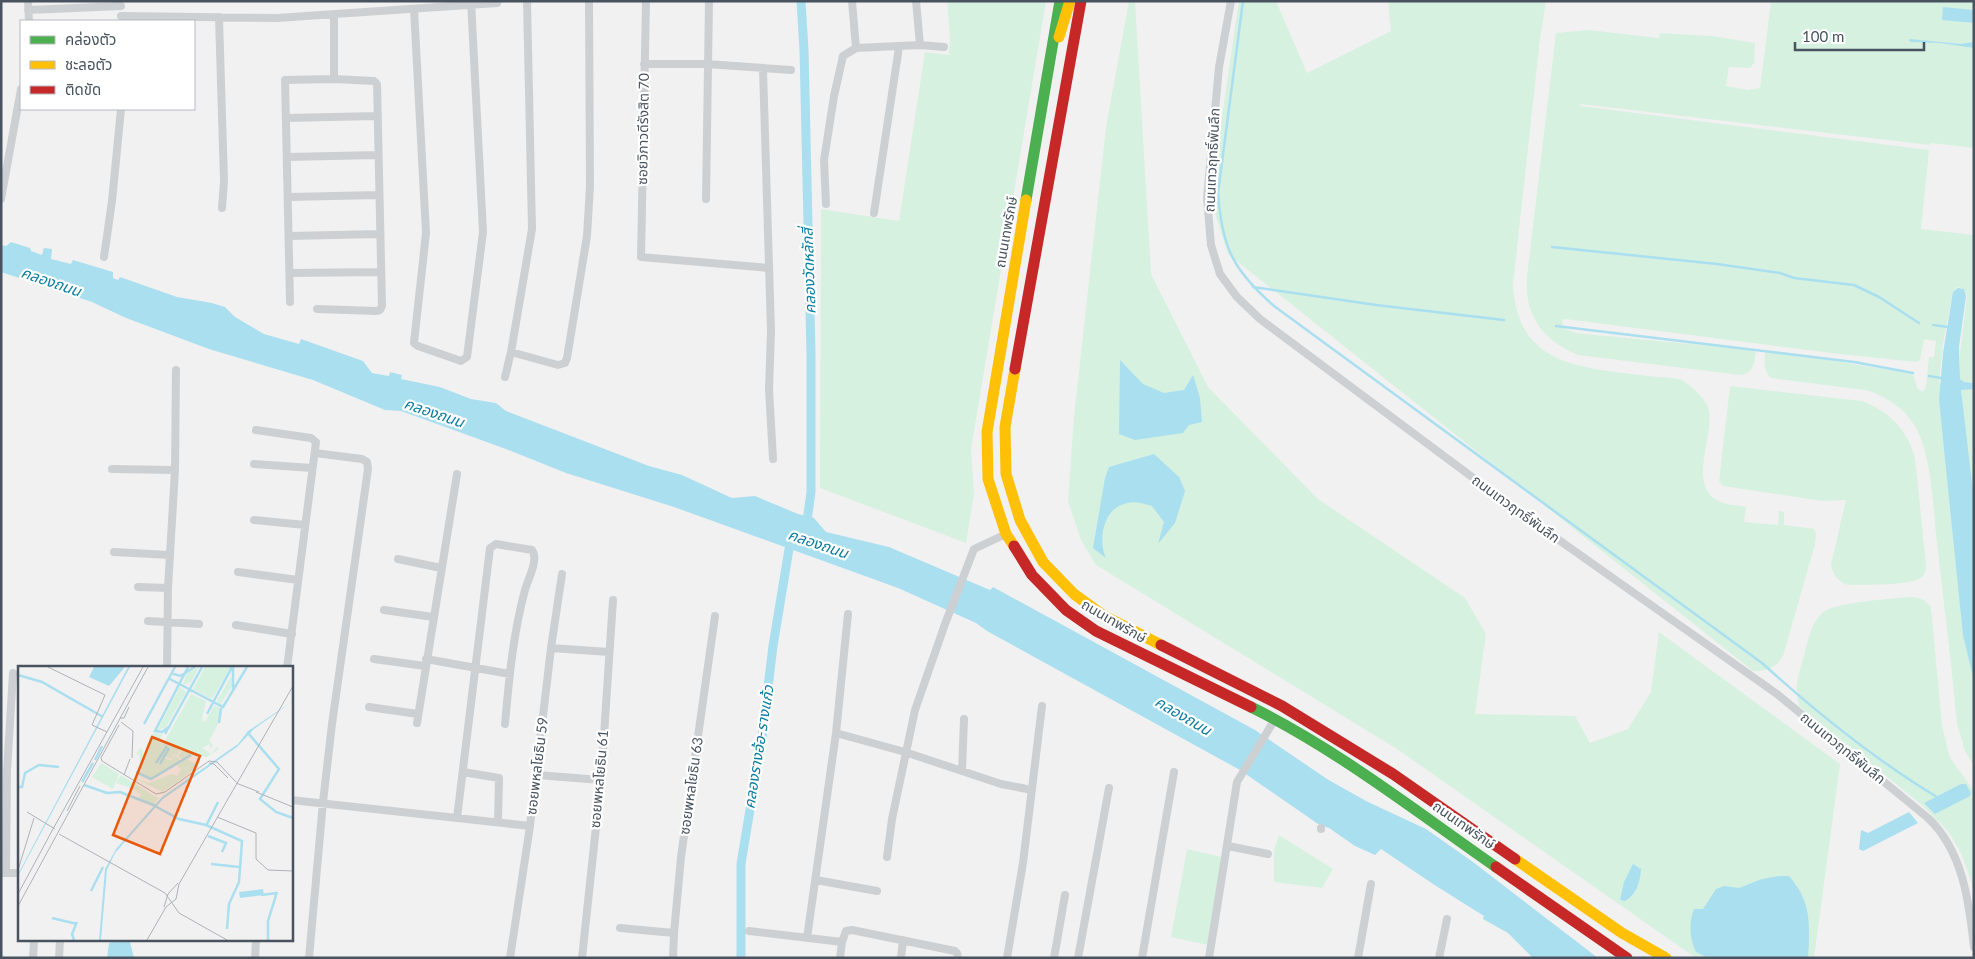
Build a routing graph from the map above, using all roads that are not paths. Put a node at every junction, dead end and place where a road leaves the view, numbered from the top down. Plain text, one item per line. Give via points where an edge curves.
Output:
1 (527, 1) edge
2 (589, 1) edge
3 (646, 1) edge
4 (709, 1) edge
5 (852, 1) edge
6 (916, 1) edge
7 (1060, 1) edge
8 (1070, 1) edge
9 (1081, 1) edge
10 (1232, 1) edge
11 (471, 3) edge
12 (120, 4) edge
13 (497, 4) dead end
14 (28, 6) edge
15 (408, 6) edge
16 (334, 14) junction
17 (219, 17) junction
18 (121, 18) edge
19 (29, 20) edge
20 (920, 45) junction
21 (944, 46) dead end
22 (899, 47) junction
23 (856, 48) junction
24 (1050, 57) junction
25 (644, 64) junction
26 (707, 64) junction
27 (763, 69) junction
28 (792, 70) dead end
29 (334, 79) junction
30 (20, 94) edge
31 (121, 110) edge
32 (377, 116) junction
33 (286, 118) junction
34 (378, 155) junction
35 (287, 157) junction
36 (379, 195) junction
37 (288, 197) junction
38 (1, 199) edge
39 (706, 199) dead end
40 (826, 204) dead end
41 (222, 208) dead end
42 (874, 213) dead end
43 (380, 234) junction
44 (289, 236) junction
45 (104, 258) dead end
46 (769, 268) junction
47 (381, 272) junction
48 (290, 273) junction
49 (290, 302) dead end
50 (317, 309) dead end
51 (511, 352) junction
52 (176, 370) dead end
53 (506, 377) dead end
54 (256, 430) dead end
55 (314, 453) junction
56 (773, 459) dead end
57 (254, 464) dead end
58 (312, 468) junction
59 (112, 469) dead end
60 (175, 470) junction
61 (457, 474) dead end
62 (254, 520) dead end
63 (305, 525) junction
64 (1006, 534) junction
65 (114, 552) dead end
66 (170, 556) junction
67 (398, 559) dead end
68 (441, 568) junction
69 (238, 572) dead end
70 (562, 574) dead end
71 (298, 580) junction
72 (138, 587) dead end
73 (168, 588) junction
74 (613, 600) dead end
75 (384, 610) dead end
76 (848, 614) dead end
77 (715, 616) dead end
78 (433, 617) junction
79 (148, 621) dead end
80 (168, 623) junction
81 (199, 624) dead end
82 (236, 625) dead end
83 (292, 634) junction
84 (551, 648) junction
85 (609, 652) junction
86 (374, 659) dead end
87 (426, 663) junction
88 (167, 666) edge
89 (287, 666) edge
90 (476, 669) junction
91 (13, 673) dead end
92 (510, 674) junction
93 (1042, 706) dead end
94 (370, 707) dead end
95 (418, 714) junction
96 (964, 719) dead end
97 (1275, 720) junction
98 (417, 723) dead end
99 (505, 724) dead end
100 (836, 733) junction
101 (905, 752) junction
102 (962, 771) junction
103 (463, 772) junction
104 (1174, 772) dead end
105 (537, 775) junction
106 (601, 780) junction
107 (1109, 788) dead end
108 (1032, 790) junction
109 (292, 800) edge
110 (323, 802) junction
111 (457, 818) junction
112 (498, 822) junction
113 (530, 826) junction
114 (1228, 846) junction
115 (1268, 854) dead end
116 (887, 857) dead end
117 (3, 873) edge
118 (18, 873) edge
119 (816, 880) junction
120 (1371, 884) dead end
121 (877, 891) dead end
122 (1066, 895) dead end
123 (1447, 919) dead end
124 (620, 928) dead end
125 (749, 931) dead end
126 (674, 933) junction
127 (1622, 933) junction
128 (807, 938) junction
129 (904, 940) junction
130 (34, 942) edge
131 (60, 942) edge
132 (256, 942) edge
133 (842, 942) junction
134 (1974, 948) edge
135 (33, 958) edge
136 (59, 958) edge
137 (255, 958) edge
138 (309, 958) edge
139 (510, 958) edge
140 (582, 958) edge
141 (673, 958) edge
142 (840, 958) edge
143 (901, 958) edge
144 (958, 958) edge
145 (1007, 958) edge
146 (1054, 958) edge
147 (1078, 958) edge
148 (1142, 958) edge
149 (1210, 958) edge
150 (1358, 958) edge
151 (1439, 958) edge
152 (1629, 958) edge
153 (1656, 958) edge
154 (1666, 958) edge

1 - 51 street via 532,229
2 - 51 street via 590,186 587,236 567,358 565,363 558,365
3 - 25 street, ซอยวิภาวดีรังสิต 70
4 - 26 street
5 - 23 street
6 - 20 street
7 - 24 main road, ถนนเทพรักษ์
8 - 24 main road
9 - 127 main road, ถนนเทพรักษ์ via 1006,427 1006,474 1020,520 1043,562 1074,594 1104,616 1314,725 1393,774
10 - 134 street, ถนนเทวฤทธิ์พันลึก via 1219,67 1207,198 1211,245 1220,274 1237,297 1260,319 1515,509 1777,694 1928,818 1944,836 1960,870 1969,903
11 - 13 street
11 - 15 street
11 - 15 street via 483,232 467,357 461,361 414,343 426,233
12 - 14 street
12 - 18 street
14 - 19 street
15 - 16 street
16 - 17 street via 277,18
16 - 29 street
17 - 18 street
17 - 41 street
20 - 21 street
20 - 22 street
22 - 23 street
22 - 42 street
23 - 40 street via 842,58 836,86 824,160
24 - 64 main road, ถนนเทพรักษ์ via 987,432 988,479
25 - 26 street
25 - 46 street, ซอยวิภาวดีรังสิต 70 via 642,257
26 - 27 street
26 - 39 street
27 - 28 street
27 - 46 street
29 - 32 street via 375,81
29 - 33 street via 285,80
30 - 38 street
31 - 45 street
32 - 33 street
32 - 34 street
33 - 35 street
34 - 35 street
34 - 36 street
35 - 37 street
36 - 37 street
36 - 43 street
37 - 44 street
43 - 44 street
43 - 47 street
44 - 48 street
46 - 56 street via 769,389
47 - 48 street
47 - 50 street via 380,310
48 - 49 street
51 - 53 street
52 - 60 street
54 - 55 street via 311,438 316,442
55 - 58 street
55 - 110 street via 362,459 367,462 368,469
57 - 58 street
58 - 63 street
59 - 60 street
60 - 66 street
61 - 68 street
62 - 63 street
63 - 71 street
64 - 97 main road, ถนนเทพรักษ์ via 1032,575 1066,610 1096,631
64 - 101 street via 974,549 915,710
65 - 66 street
66 - 73 street
67 - 68 street
68 - 78 street
69 - 71 street
70 - 84 street, ซอยพหลโยธิน 59
71 - 83 street
72 - 73 street
73 - 80 street
74 - 85 street, ซอยพหลโยธิน 61
75 - 78 street
76 - 100 street
77 - 126 street, ซอยพหลโยธิน 63 via 681,857
78 - 87 street
79 - 80 street
80 - 81 street
80 - 88 street
82 - 83 street
83 - 89 street
84 - 85 street
84 - 105 street, ซอยพหลโยธิน 59
85 - 106 street, ซอยพหลโยธิน 61
86 - 87 street
87 - 90 street
87 - 95 street
90 - 92 street
90 - 92 street via 490,548 496,544 532,550 535,558 513,643
90 - 103 street
91 - 117 street
92 - 99 street
93 - 108 street
94 - 95 street
95 - 98 street
96 - 102 street
97 - 114 street via 1237,782
97 - 152 main road, ถนนเทพรักษ์ via 1355,769
100 - 101 street
100 - 119 street
101 - 102 street
101 - 116 street
102 - 108 street
103 - 111 street
103 - 112 street via 499,778
104 - 148 street
105 - 106 street
105 - 113 street, ซอยพหลโยธิน 59
106 - 140 street, ซอยพหลโยธิน 61
107 - 147 street
108 - 145 street
109 - 110 street
110 - 111 street
110 - 138 street
111 - 112 street
112 - 113 street
113 - 139 street, ซอยพหลโยธิน 59
114 - 115 street
114 - 149 street
117 - 118 street
119 - 121 street
119 - 128 street
120 - 150 street
122 - 146 street
123 - 151 street
124 - 126 street
125 - 128 street
126 - 141 street, ซอยพหลโยธิน 63
127 - 153 main road, ถนนเทพรักษ์
127 - 154 main road, ถนนเทพรักษ์
128 - 133 street
129 - 133 street via 852,930 846,931
129 - 143 street
129 - 144 street via 954,951
130 - 135 street
131 - 136 street
132 - 137 street
133 - 142 street

